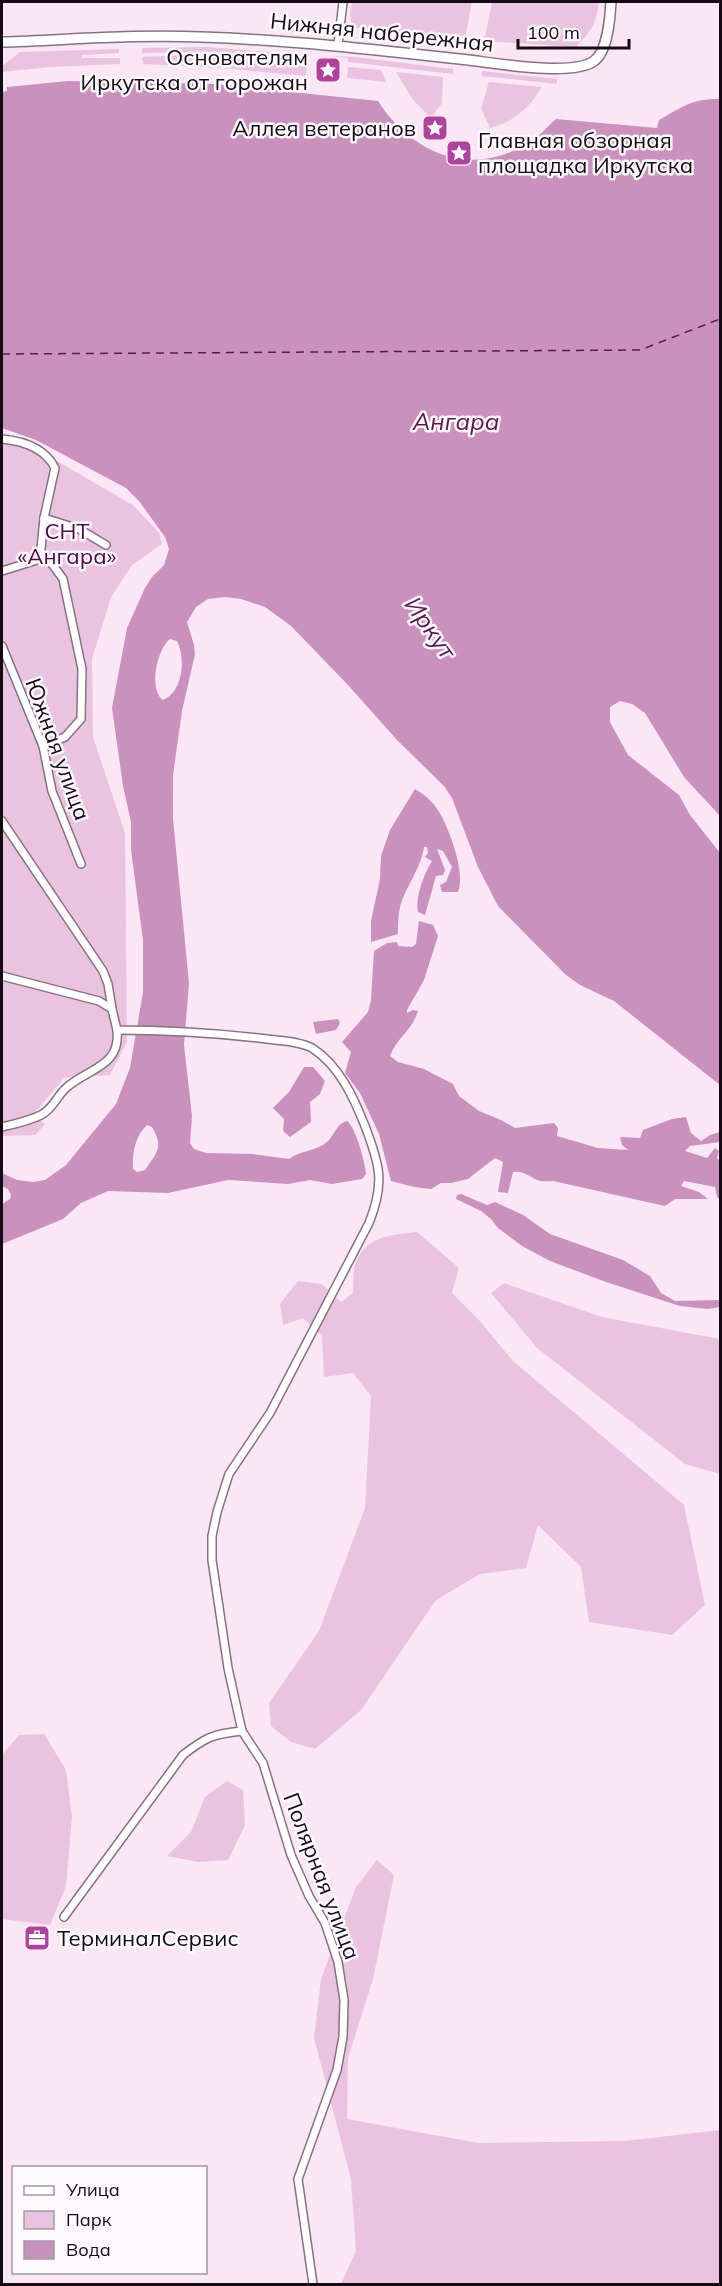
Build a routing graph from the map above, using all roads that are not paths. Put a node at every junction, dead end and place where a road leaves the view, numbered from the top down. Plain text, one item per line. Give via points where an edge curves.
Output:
1 (343, 2) edge
2 (611, 2) edge
3 (2, 42) edge
4 (338, 45) junction
5 (2, 440) edge
6 (44, 518) junction
7 (106, 544) dead end
8 (40, 559) junction
9 (2, 571) edge
10 (2, 646) edge
11 (43, 746) junction
12 (2, 821) edge
13 (81, 864) dead end
14 (2, 976) edge
15 (112, 1009) junction
16 (121, 1030) junction
17 (2, 1127) edge
18 (242, 1731) junction
19 (64, 1917) dead end
20 (313, 2284) edge

1 - 4 street
2 - 4 main road, Нижняя набережная via 604,45 594,61 575,68
3 - 4 main road, Нижняя набережная via 199,37
5 - 6 street via 44,452 55,468
6 - 7 street via 79,529
6 - 8 street
8 - 9 street
8 - 11 street via 50,561 63,579 82,669 81,719 65,737
10 - 11 street, Южная улица
11 - 13 street, Южная улица via 52,791
12 - 15 street via 103,971
14 - 15 street via 85,996
15 - 16 street
16 - 17 street via 109,1060 73,1082 44,1114
16 - 18 street, Полярная улица via 198,1031 311,1047 336,1069 361,1116 378,1162 378,1201 369,1223 270,1413 229,1474 217,1512 212,1560
18 - 19 street via 202,1740 183,1755
18 - 20 street, Полярная улица via 263,1764 291,1856 325,1923 338,1962 344,2000 337,2070 298,2179

